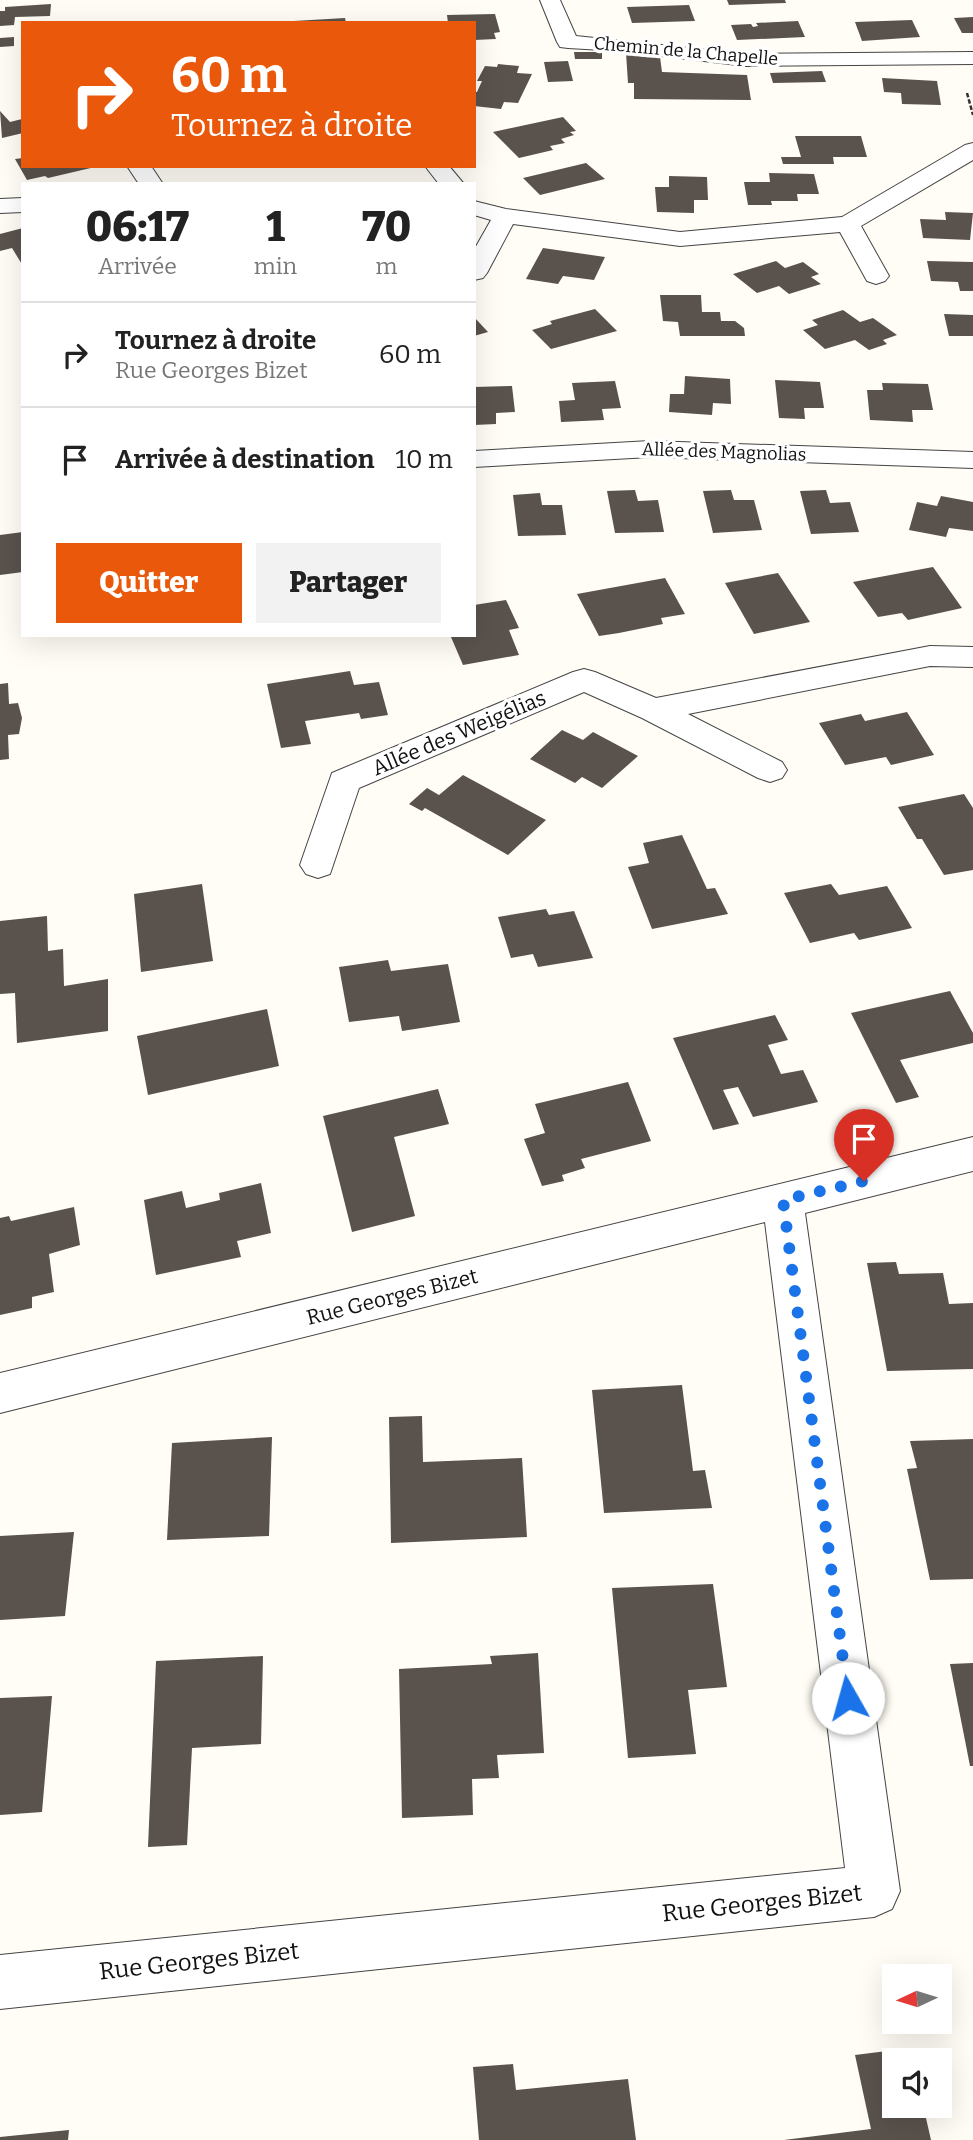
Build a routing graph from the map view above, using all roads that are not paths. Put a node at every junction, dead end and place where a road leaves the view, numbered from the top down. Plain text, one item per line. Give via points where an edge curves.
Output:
1 (552, 1) edge
2 (973, 58) edge
3 (973, 150) edge
4 (438, 168) edge
5 (450, 182) edge
6 (21, 205) edge
7 (0, 206) edge
8 (476, 208) edge
9 (505, 216) junction
10 (848, 225) junction
11 (476, 269) edge
12 (876, 276) dead end
13 (476, 459) edge
14 (973, 460) edge
15 (973, 657) edge
16 (653, 710) junction
17 (770, 770) dead end
18 (318, 865) dead end
19 (973, 1154) edge
20 (783, 1200) junction
21 (0, 1392) edge
22 (0, 1982) edge

1 - 2 street, Chemin de la Chapelle via 568,42 746,60
3 - 10 street
4 - 5 street
6 - 7 street
8 - 9 street
9 - 10 street via 680,239
9 - 11 street
10 - 12 street
13 - 14 street, Allée des Magnolias via 650,449
15 - 16 street via 930,656
16 - 17 street, Allée des Weigélias
16 - 18 street, Allée des Weigélias via 584,680 344,781
19 - 20 street, Rue Georges Bizet
20 - 21 street, Rue Georges Bizet
20 - 22 street, Rue Georges Bizet via 874,1891

